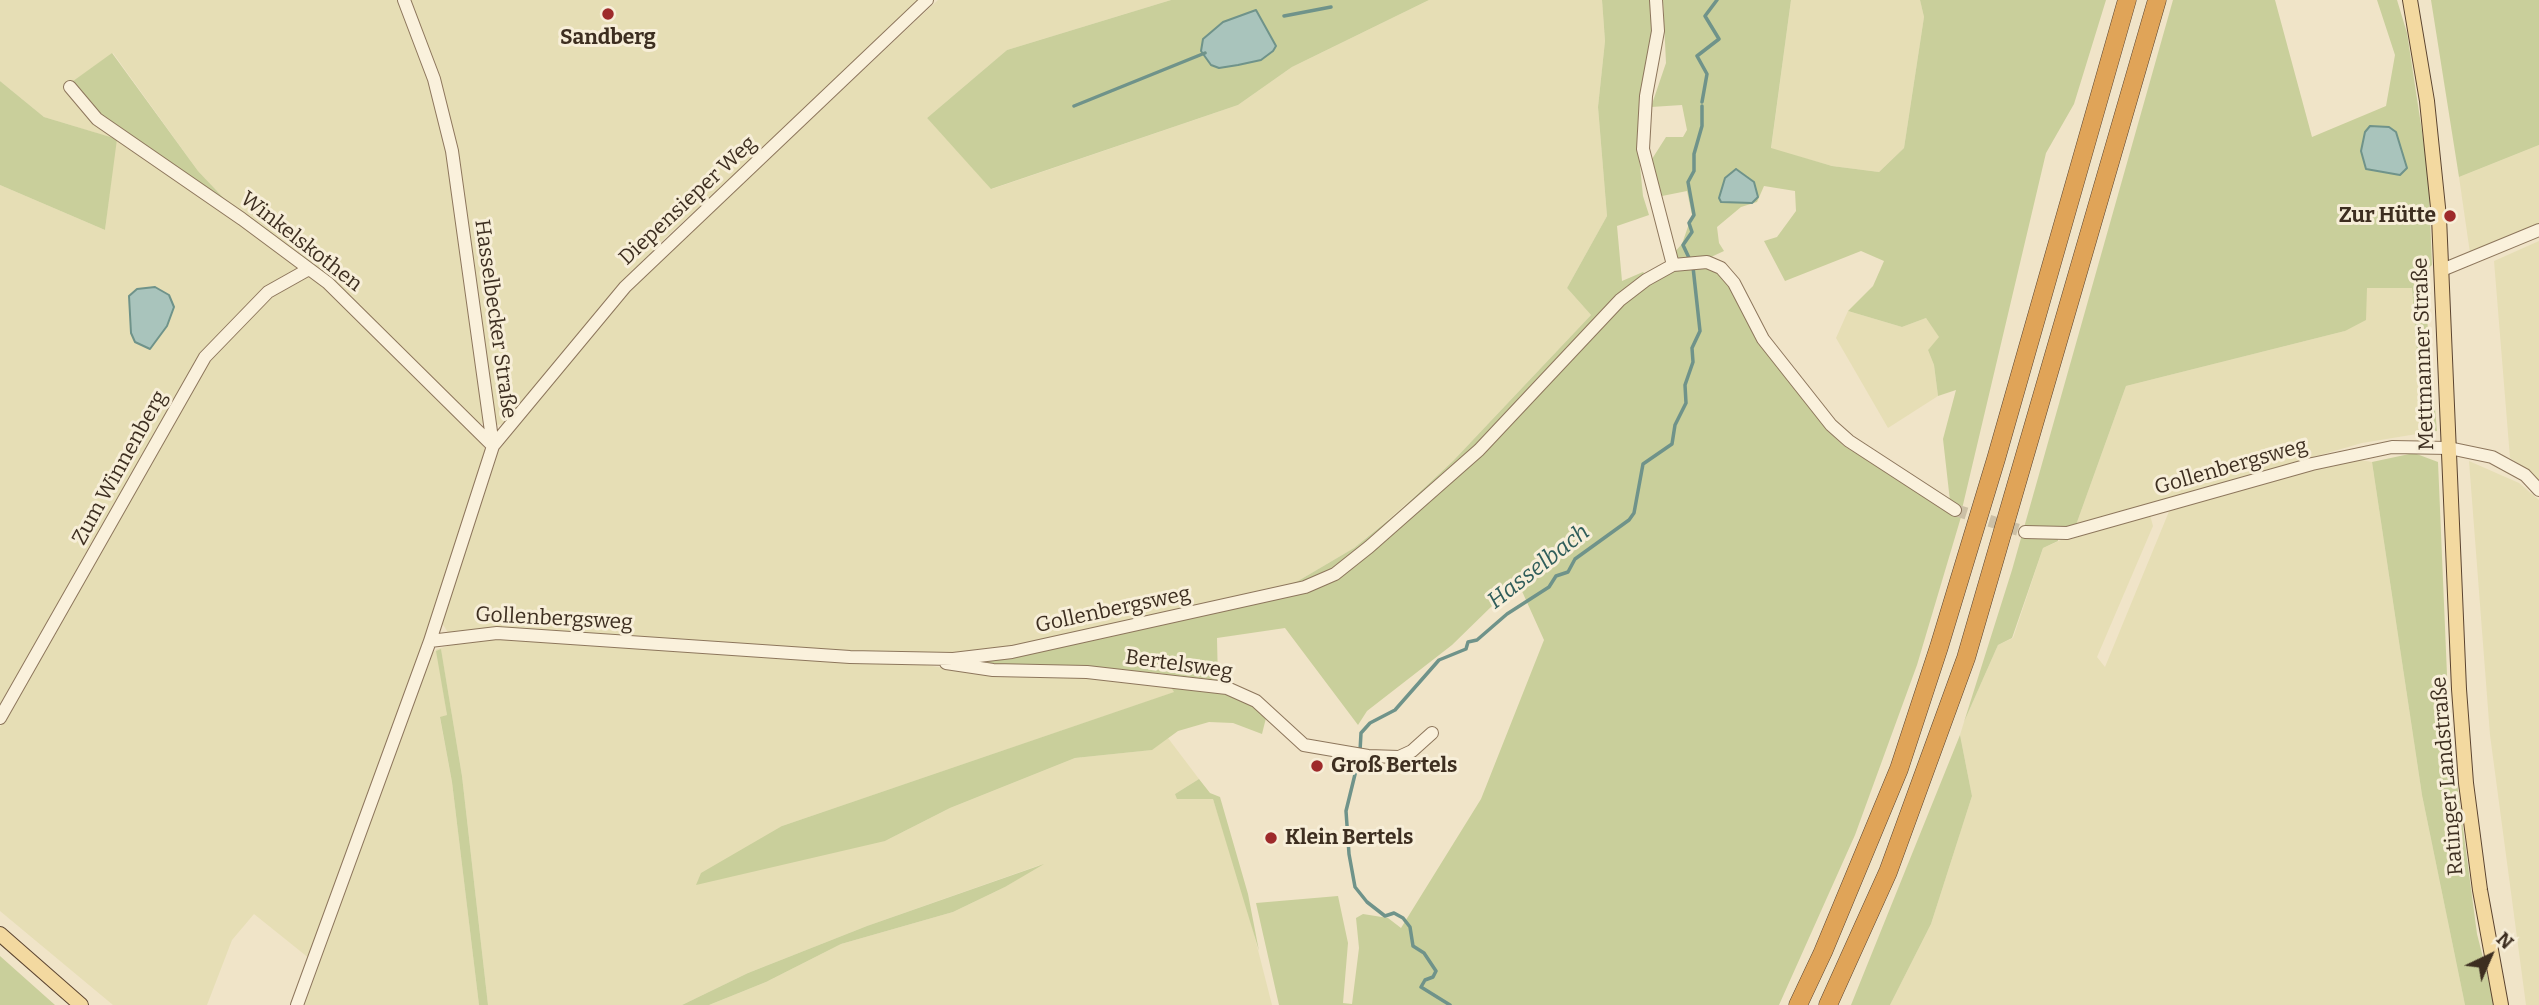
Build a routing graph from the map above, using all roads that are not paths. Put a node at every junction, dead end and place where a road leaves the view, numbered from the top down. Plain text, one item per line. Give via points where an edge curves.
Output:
1 (404, 0) edge
2 (927, 0) edge
3 (1656, 0) edge
4 (2127, 0) edge
5 (2157, 0) edge
6 (2410, 0) edge
7 (70, 87) dead end
8 (2539, 230) edge
9 (1678, 265) junction
10 (309, 269) junction
11 (2442, 270) junction
12 (493, 446) junction
13 (2449, 448) junction
14 (2539, 490) edge
15 (1955, 510) tunnel mouth
16 (2025, 532) tunnel mouth
17 (2454, 540) joint
18 (430, 641) junction
19 (936, 659) junction
20 (0, 718) edge
21 (1432, 733) dead end
22 (0, 934) edge
23 (81, 1005) edge
24 (297, 1005) edge
25 (1798, 1005) edge
26 (1828, 1005) edge
27 (2501, 1005) edge

1 - 12 street, Hasselbecker Straße via 434,79 452,151
2 - 12 street, Diepensieper Weg via 625,287
3 - 9 street via 1658,31 1646,96 1643,149
4 - 25 highway via 1939,647 1885,804
5 - 26 highway via 1966,659 1888,872
6 - 11 main road, Mettmanner Straße via 2427,101
7 - 10 street, Winkelskothen via 97,119
8 - 11 street
9 - 15 street, Gollenbergsweg via 1707,262 1728,275 1762,338 1830,425
9 - 19 street, Gollenbergsweg via 1646,280 1620,300 1479,450 1335,574 1285,593 1012,652
10 - 12 street, Winkelskothen
10 - 20 street, Zum Winnenberg via 268,292 205,357
11 - 13 main road, Mettmanner Straße
12 - 18 street, Hasselbecker Straße
13 - 14 street, Gollenbergsweg via 2492,457 2525,475
13 - 16 street, Gollenbergsweg via 2392,447 2312,464 2067,533
13 - 17 main road, Mettmanner Straße
17 - 27 main road, Ratinger Landstraße via 2466,783
18 - 19 street, Gollenbergsweg via 497,633
18 - 24 street
19 - 21 street, Bertelsweg via 956,666 1087,672 1227,688 1264,707 1297,741 1354,754 1399,757
22 - 23 main road

